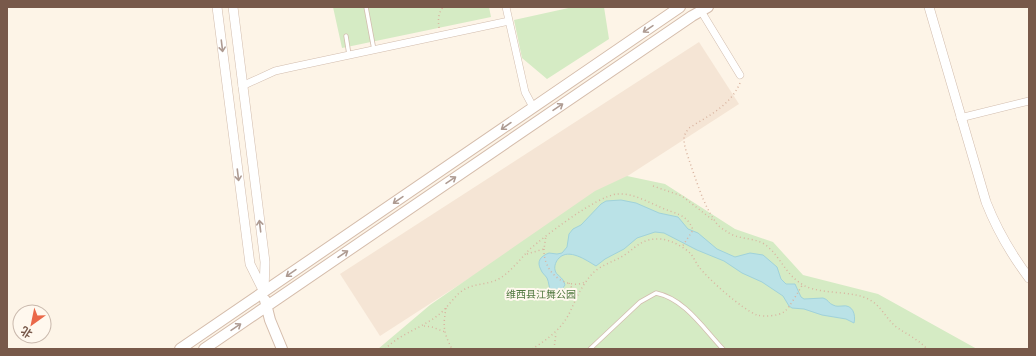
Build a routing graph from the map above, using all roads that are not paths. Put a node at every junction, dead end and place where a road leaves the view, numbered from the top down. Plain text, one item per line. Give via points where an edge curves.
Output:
1 (217, 7) edge
2 (233, 7) edge
3 (366, 7) edge
4 (506, 7) edge
5 (680, 7) edge
6 (929, 7) edge
7 (704, 9) edge
8 (509, 21) junction
9 (346, 36) dead end
10 (374, 50) junction
11 (349, 55) junction
12 (740, 75) road end
13 (242, 86) junction
14 (1029, 101) edge
15 (533, 107) junction
16 (960, 118) junction
17 (1029, 278) edge
18 (264, 292) junction
19 (266, 306) junction
20 (180, 349) edge
21 (204, 349) edge
22 (282, 349) edge
23 (590, 349) edge
24 (723, 349) edge

1 -> 18 street via 250,264
2 - 13 street
3 - 10 lane
4 - 8 street
5 -> 15 main road
6 - 16 street
7 - 12 street
19 -> 7 main road
8 - 10 street
8 - 15 street via 525,92
9 - 11 lane
10 - 11 street
11 - 13 street via 275,71
18 -> 13 street via 265,262
14 - 16 street
15 -> 18 main road
16 - 17 street via 997,229
18 - 19 main road
18 - 20 main road
21 -> 19 main road
19 - 22 main road
23 - 24 lane via 640,302 656,293 681,304

